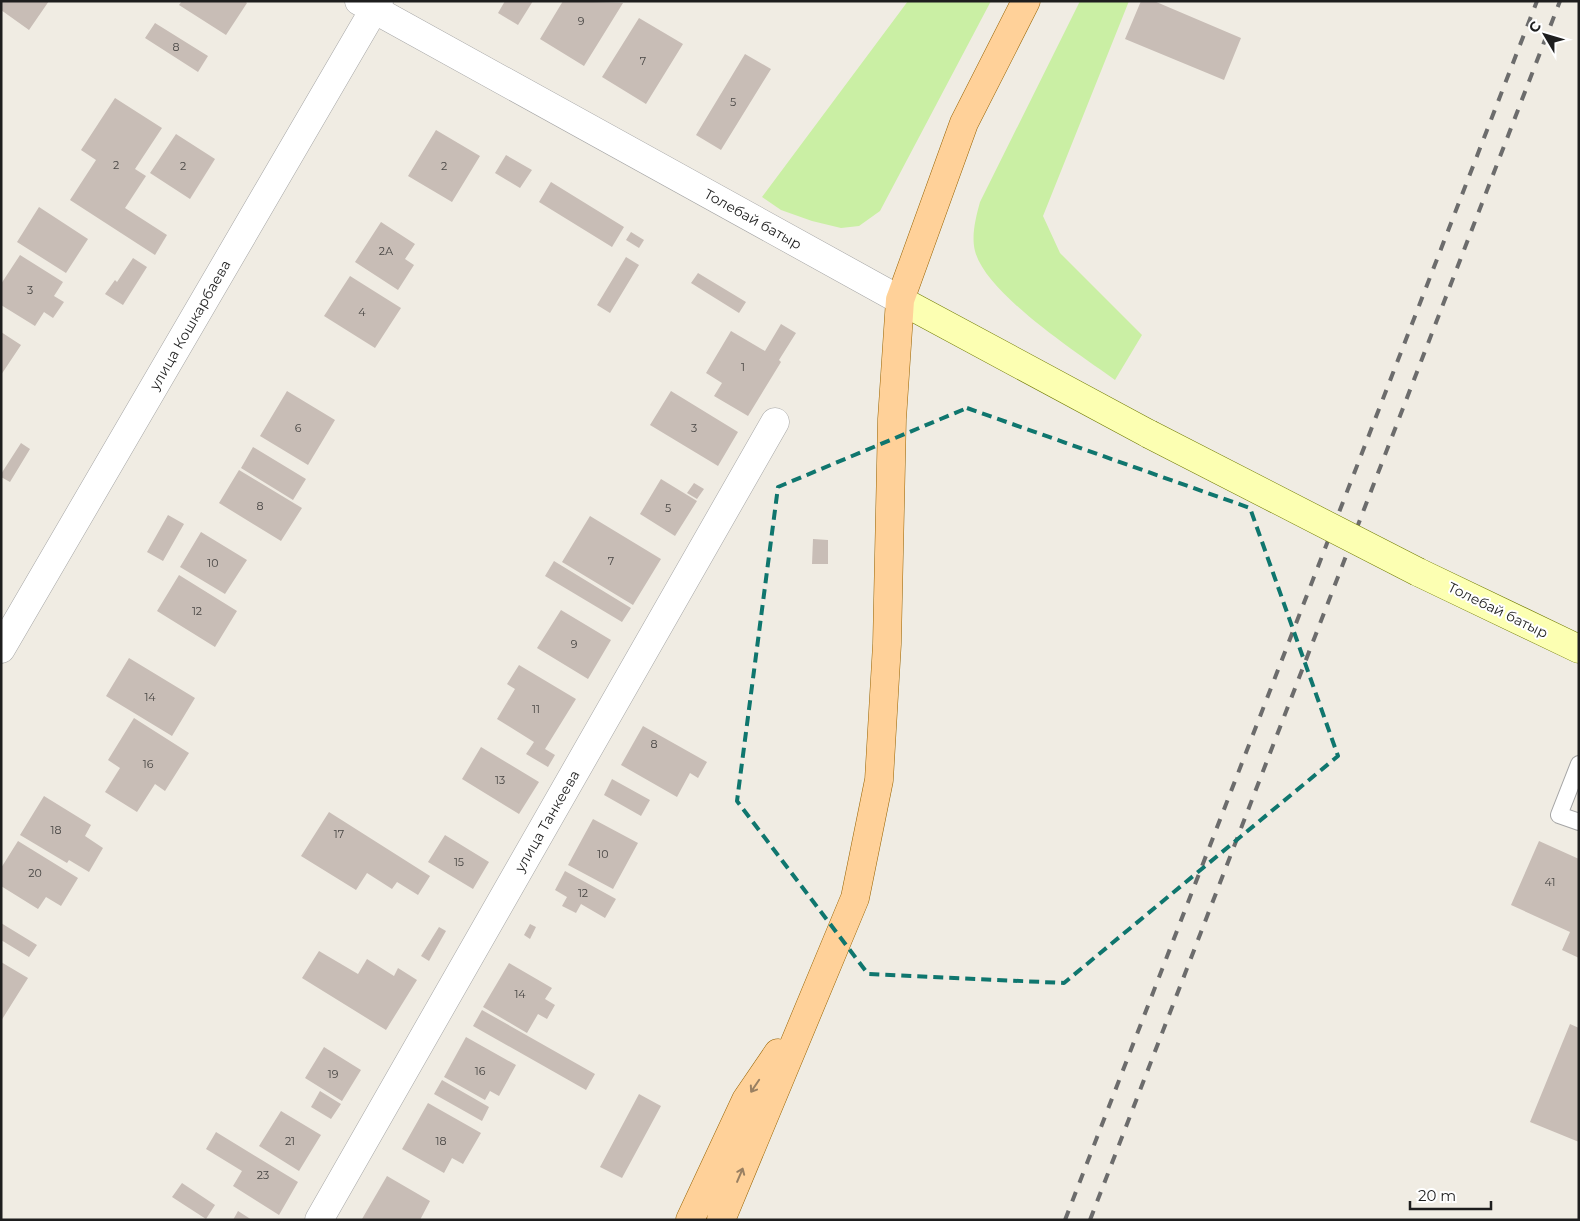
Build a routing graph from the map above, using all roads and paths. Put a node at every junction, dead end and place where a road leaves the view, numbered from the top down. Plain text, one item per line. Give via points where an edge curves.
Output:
1 (1026, 1) edge
2 (370, 4) edge
3 (900, 300) junction
4 (775, 422) dead end
5 (1, 649) edge
6 (1579, 649) edge
7 (1579, 764) edge
8 (1579, 822) edge
9 (812, 1002) junction
10 (319, 1220) edge
11 (690, 1220) edge
12 (721, 1220) edge

1 - 3 main road via 964,123
2 - 3 street, Толебай батыр
2 - 5 street, улица Кошкарбаева
3 - 6 main road, Толебай батыр, bridge via 1149,434 1418,572
3 - 9 main road via 892,419 887,644 879,780 855,898
4 - 10 street, улица Танкеева
7 - 8 lane via 1559,815
9 -> 11 main road via 746,1100
12 -> 9 main road

